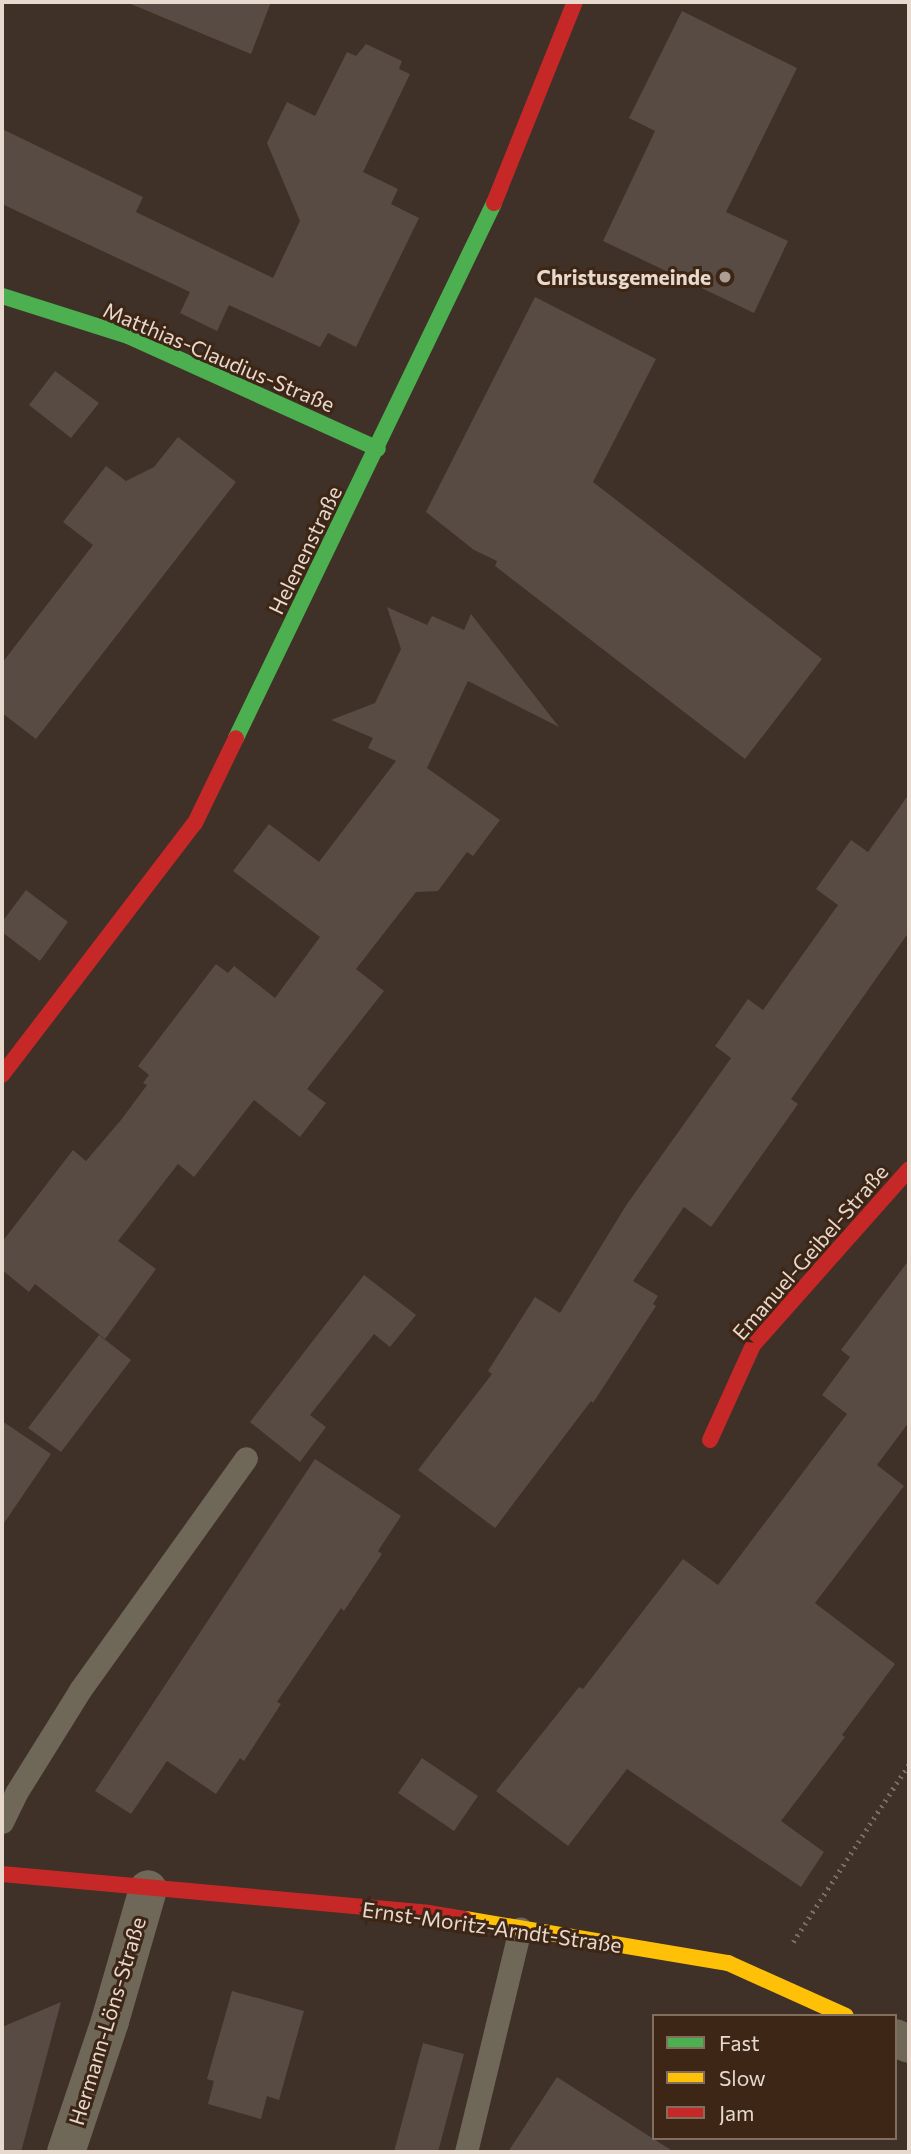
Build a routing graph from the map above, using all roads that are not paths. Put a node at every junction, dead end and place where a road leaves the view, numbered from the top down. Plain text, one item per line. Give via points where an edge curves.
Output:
1 (575, 2) edge
2 (2, 296) edge
3 (378, 449) junction
4 (2, 1074) edge
5 (909, 1169) edge
6 (710, 1440) dead end
7 (246, 1458) dead end
8 (2, 1822) edge
9 (2, 1874) edge
10 (148, 1889) junction
11 (520, 1928) junction
12 (842, 2014) edge
13 (66, 2152) edge
14 (466, 2152) edge

1 - 3 street, Helenenstraße via 487,221
2 - 3 street, Matthias-Claudius-Straße via 128,335
3 - 4 street, Helenenstraße via 195,823
5 - 6 street, Emanuel-Geibel-Straße via 753,1345
7 - 8 lane via 80,1690
9 - 10 street, Ernst-Moritz-Arndt-Straße
10 - 11 street, Ernst-Moritz-Arndt-Straße via 428,1913
10 - 13 street, Hermann-Löns-Straße
11 - 12 street, Ernst-Moritz-Arndt-Straße via 728,1963
11 - 14 lane

